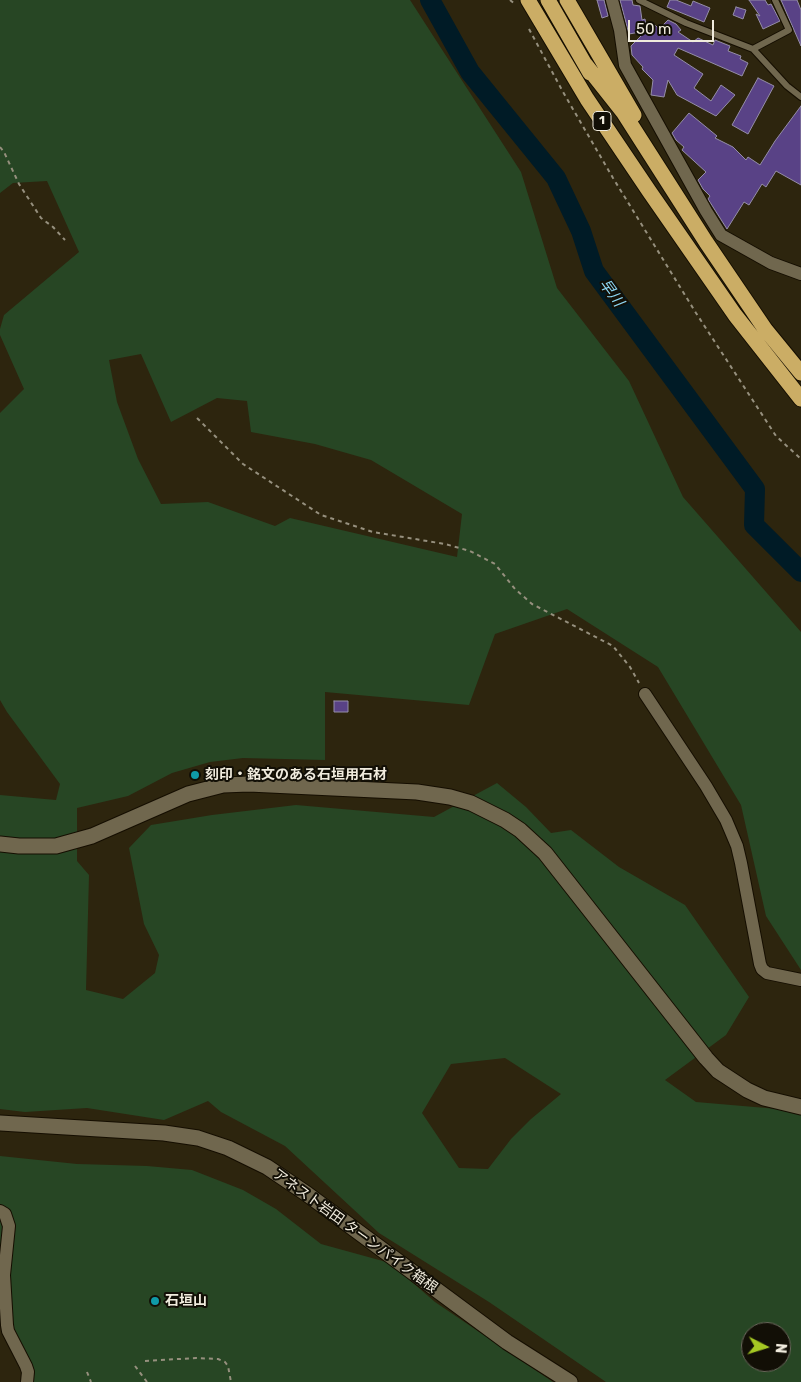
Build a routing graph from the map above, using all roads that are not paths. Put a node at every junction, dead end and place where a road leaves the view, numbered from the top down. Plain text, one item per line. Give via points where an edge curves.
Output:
1 (548, 0) edge
2 (567, 0) edge
3 (612, 0) edge
4 (639, 0) edge
5 (775, 0) edge
6 (524, 6) edge
7 (754, 49) junction
8 (585, 64) junction
9 (801, 97) edge
10 (670, 185) junction
11 (682, 237) junction
12 (801, 274) edge
13 (801, 373) edge
14 (801, 399) edge
15 (645, 694) road end
16 (0, 844) edge
17 (801, 980) edge
18 (801, 1107) edge
19 (0, 1123) edge
20 (0, 1211) edge
21 (27, 1382) edge
22 (570, 1382) edge

1 - 8 highway, 1
2 - 10 highway, 1
3 - 12 street via 625,65 721,235 771,263
4 - 7 lane via 686,23
5 - 7 lane via 789,30
6 - 11 highway, 1
7 - 9 lane
8 - 10 highway, 1 via 623,112
8 - 11 highway, 1 via 611,118
10 - 13 highway, 1 via 765,329
11 - 14 highway, 1 via 735,315
15 - 17 street via 726,820 739,854 762,969
16 - 18 street via 56,846 92,836 188,794 223,786 249,784 417,792 472,803 520,830 545,853 718,1071 764,1098
19 - 22 street, アネスト岩田 ターンパイク箱根 via 164,1133 198,1138 228,1148 267,1167 307,1194 507,1342
20 - 21 street via 5,1214 9,1226 4,1275 7,1325 26,1366

